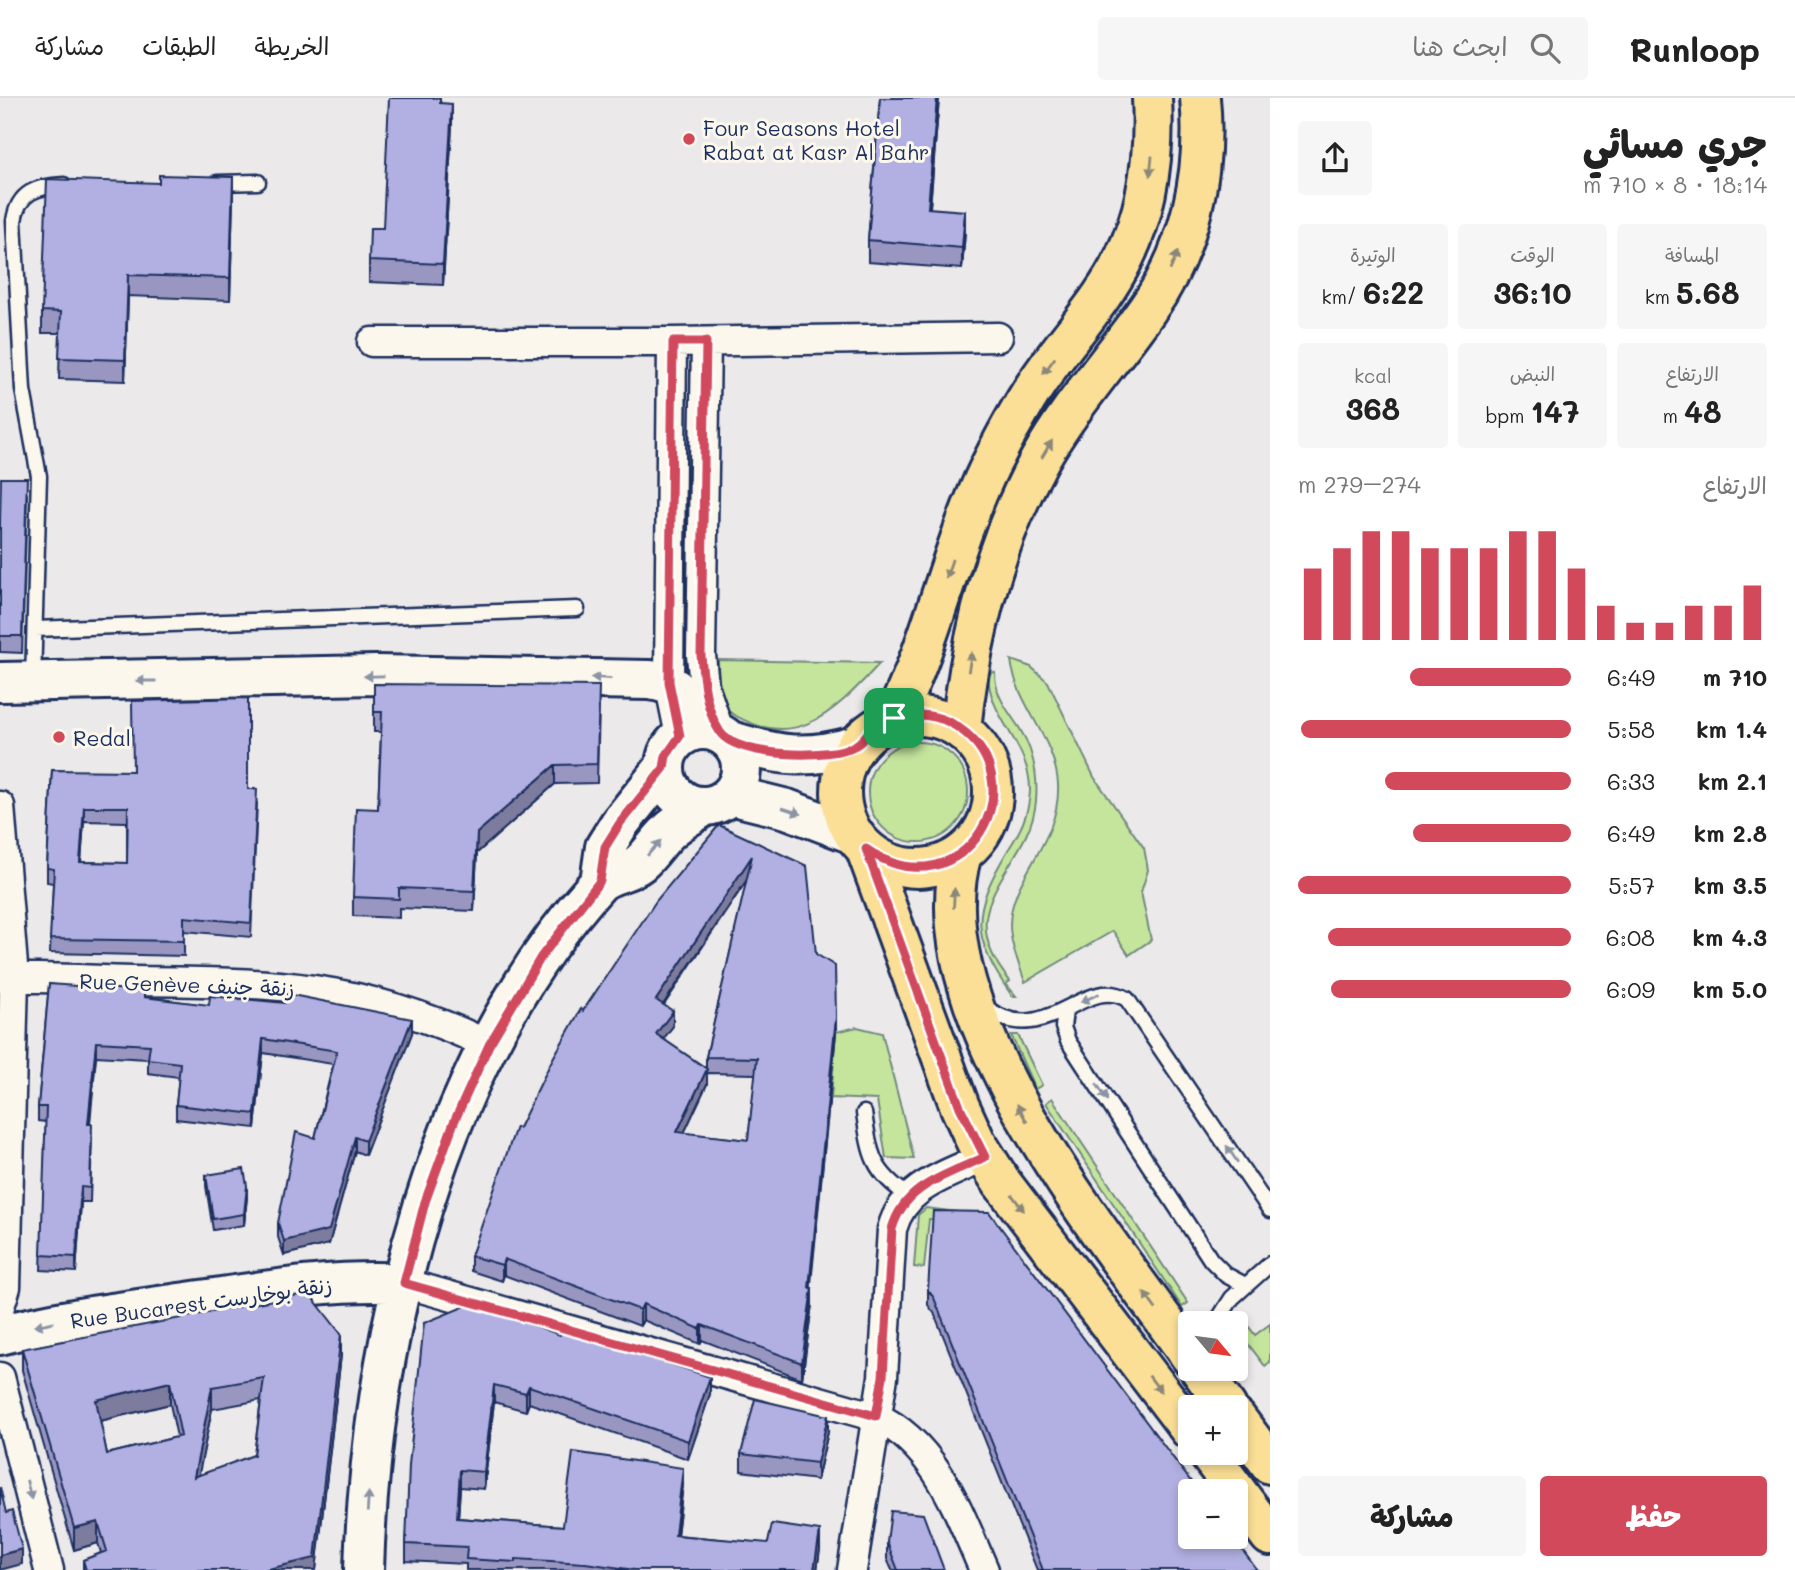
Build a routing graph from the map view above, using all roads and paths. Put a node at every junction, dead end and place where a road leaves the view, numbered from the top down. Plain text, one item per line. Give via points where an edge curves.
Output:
1 (1152, 98) edge
2 (1200, 98) edge
3 (258, 182) dead end
4 (205, 183) edge
5 (86, 185) edge
6 (998, 337) dead end
7 (372, 342) dead end
8 (673, 342) junction
9 (706, 342) junction
10 (577, 609) dead end
11 (35, 629) junction
12 (17, 682) edge
13 (669, 682) junction
14 (894, 718) junction
15 (961, 729) junction
16 (700, 742) junction
17 (855, 746) junction
18 (716, 801) junction
19 (0, 806) edge
20 (859, 842) junction
21 (962, 854) junction
22 (600, 881) junction
23 (7, 978) edge
24 (972, 994) junction
25 (1065, 1010) junction
26 (489, 1045) junction
27 (864, 1113) dead end
28 (985, 1157) junction
29 (909, 1196) junction
30 (1270, 1210) edge
31 (1270, 1264) edge
32 (404, 1283) junction
33 (1245, 1285) junction
34 (0, 1306) edge
35 (1225, 1311) edge
36 (0, 1335) edge
37 (1178, 1338) edge
38 (0, 1377) edge
39 (1178, 1414) edge
40 (876, 1416) junction
41 (1248, 1434) edge
42 (1270, 1464) edge
43 (1217, 1465) edge
44 (1270, 1536) edge
45 (49, 1570) edge
46 (364, 1570) edge
47 (852, 1570) edge
48 (984, 1570) edge

1 -> 14 main road via 1150,177 1125,257 1045,371 990,466 948,568 923,654
15 -> 2 main road via 985,591 1018,504 1063,422 1149,309 1177,254 1199,172
3 - 4 lane
5 - 11 lane via 37,187 23,197 15,213 23,390 39,476
6 - 9 street
7 - 8 street
8 - 9 street
8 - 13 street
9 - 16 street
10 - 11 lane
11 - 12 lane
13 -> 12 street via 376,675
13 - 16 street via 689,700
14 - 15 main road via 933,717
14 - 17 main road via 872,729
15 - 21 main road via 990,768 993,791 990,815
16 - 17 street via 819,756
16 - 18 street via 737,751 741,774
16 - 18 street via 666,781 680,800
16 - 22 street via 620,823 605,847
17 - 20 main road via 840,790 843,813
18 -> 20 street via 787,809
22 -> 18 street via 638,864 670,830
19 - 23 street
20 - 21 main road via 883,861 903,868 924,869
20 - 28 main road via 960,1107
24 -> 21 main road via 953,914
22 - 26 street via 541,957
23 - 26 street, Rue Genève زنقة جنيف via 226,981 313,988 396,1006
23 - 34 street via 6,1287
24 - 25 lane via 991,1012 1014,1021 1040,1020
37 -> 24 main road via 1060,1176 1019,1109
30 -> 25 lane via 1127,999 1101,993
25 -> 33 lane via 1063,1027 1068,1041 1188,1226 1218,1268
26 - 32 street via 441,1156
27 - 29 lane via 873,1161
28 - 29 street
28 -> 39 main road
29 - 40 street via 892,1229 883,1377
31 - 33 lane
32 -> 36 street, Rue Bucarest زنقة بوخارست via 367,1280 231,1296 39,1324
32 - 40 street
46 -> 32 street via 375,1416
33 - 35 lane
38 -> 45 street
40 - 47 street
40 - 48 street via 896,1426 950,1491
41 - 42 main road
43 - 44 main road

